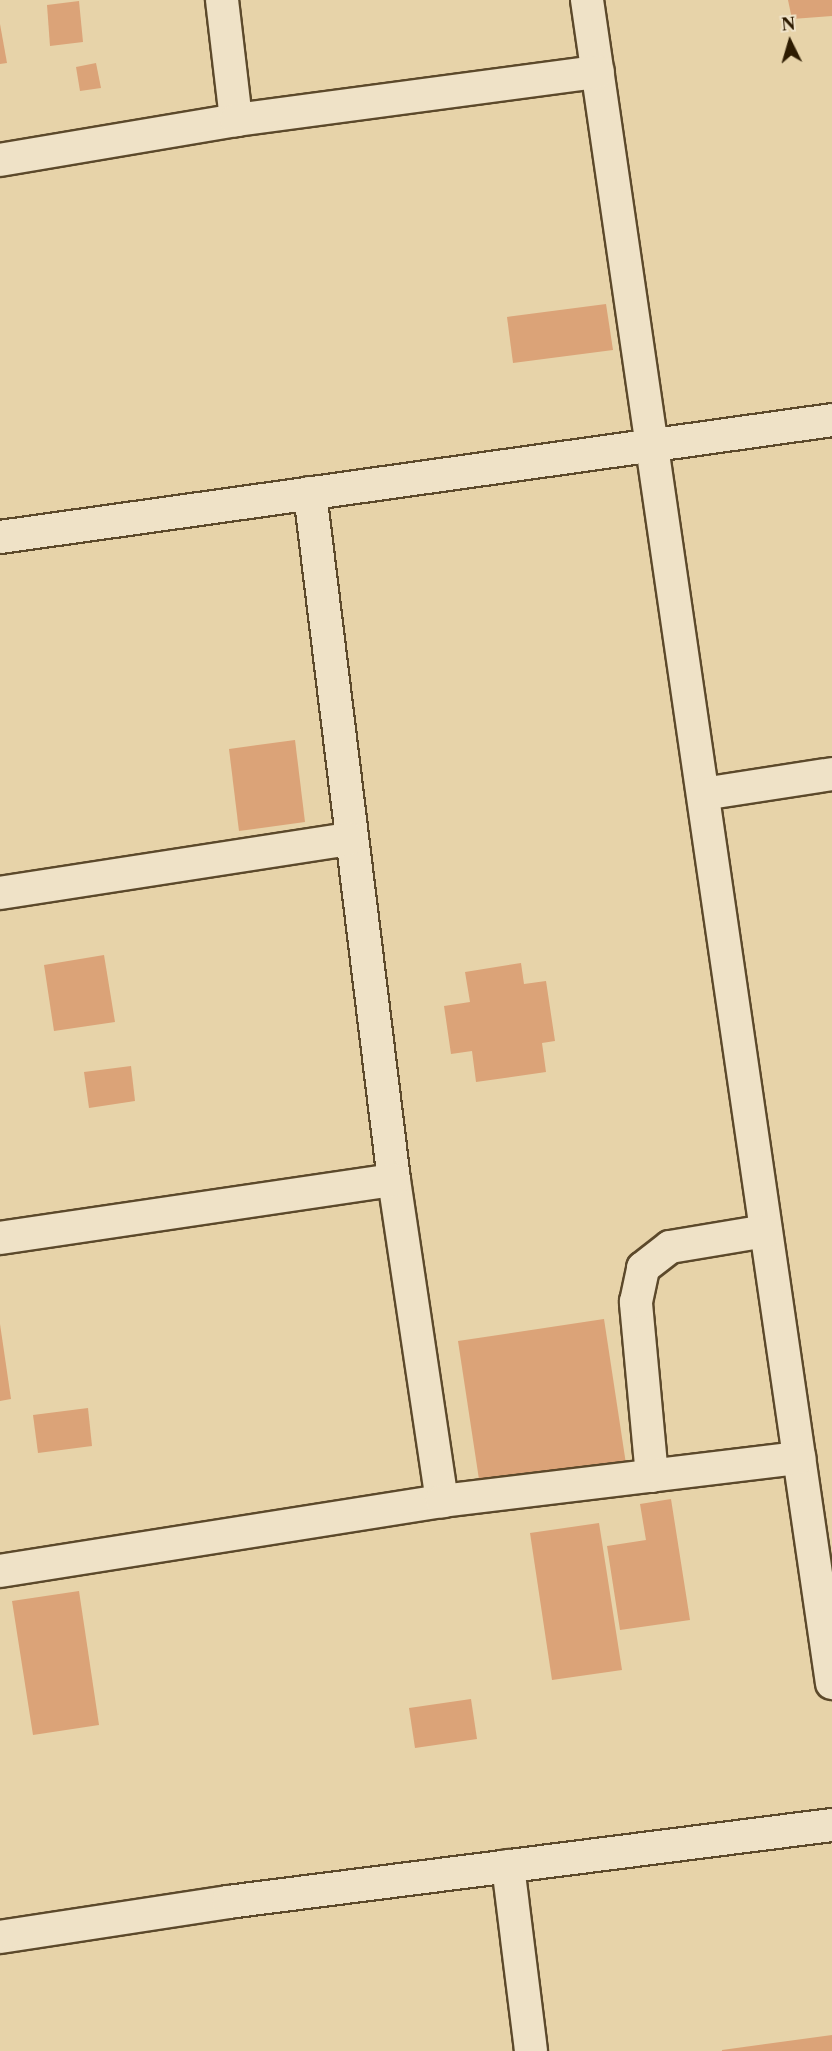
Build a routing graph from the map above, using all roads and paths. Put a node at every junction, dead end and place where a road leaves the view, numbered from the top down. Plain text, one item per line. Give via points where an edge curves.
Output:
1 (222, 0) edge
2 (587, 0) edge
3 (598, 72) junction
4 (236, 120) junction
5 (0, 160) edge
6 (832, 420) edge
7 (652, 446) junction
8 (310, 494) junction
9 (0, 537) edge
10 (832, 774) edge
11 (703, 794) junction
12 (350, 839) junction
13 (0, 893) edge
14 (394, 1180) junction
15 (766, 1231) junction
16 (0, 1238) edge
17 (799, 1458) junction
18 (652, 1476) junction
19 (442, 1501) junction
20 (0, 1571) edge
21 (832, 1683) edge
22 (832, 1826) edge
23 (508, 1866) junction
24 (0, 1937) edge
25 (531, 2051) edge

1 - 4 street
2 - 3 street
3 - 4 street
3 - 7 street
4 - 5 street
6 - 7 street
7 - 8 street
7 - 11 street
8 - 9 street
8 - 12 street
10 - 11 street
11 - 15 street
12 - 13 street
12 - 14 street
14 - 16 street
14 - 19 street
15 - 17 street
15 - 18 street via 670,1247 643,1268 636,1302
17 - 18 street
17 - 21 street
18 - 19 street
19 - 20 street
22 - 23 street
23 - 24 street via 228,1902
23 - 25 street

